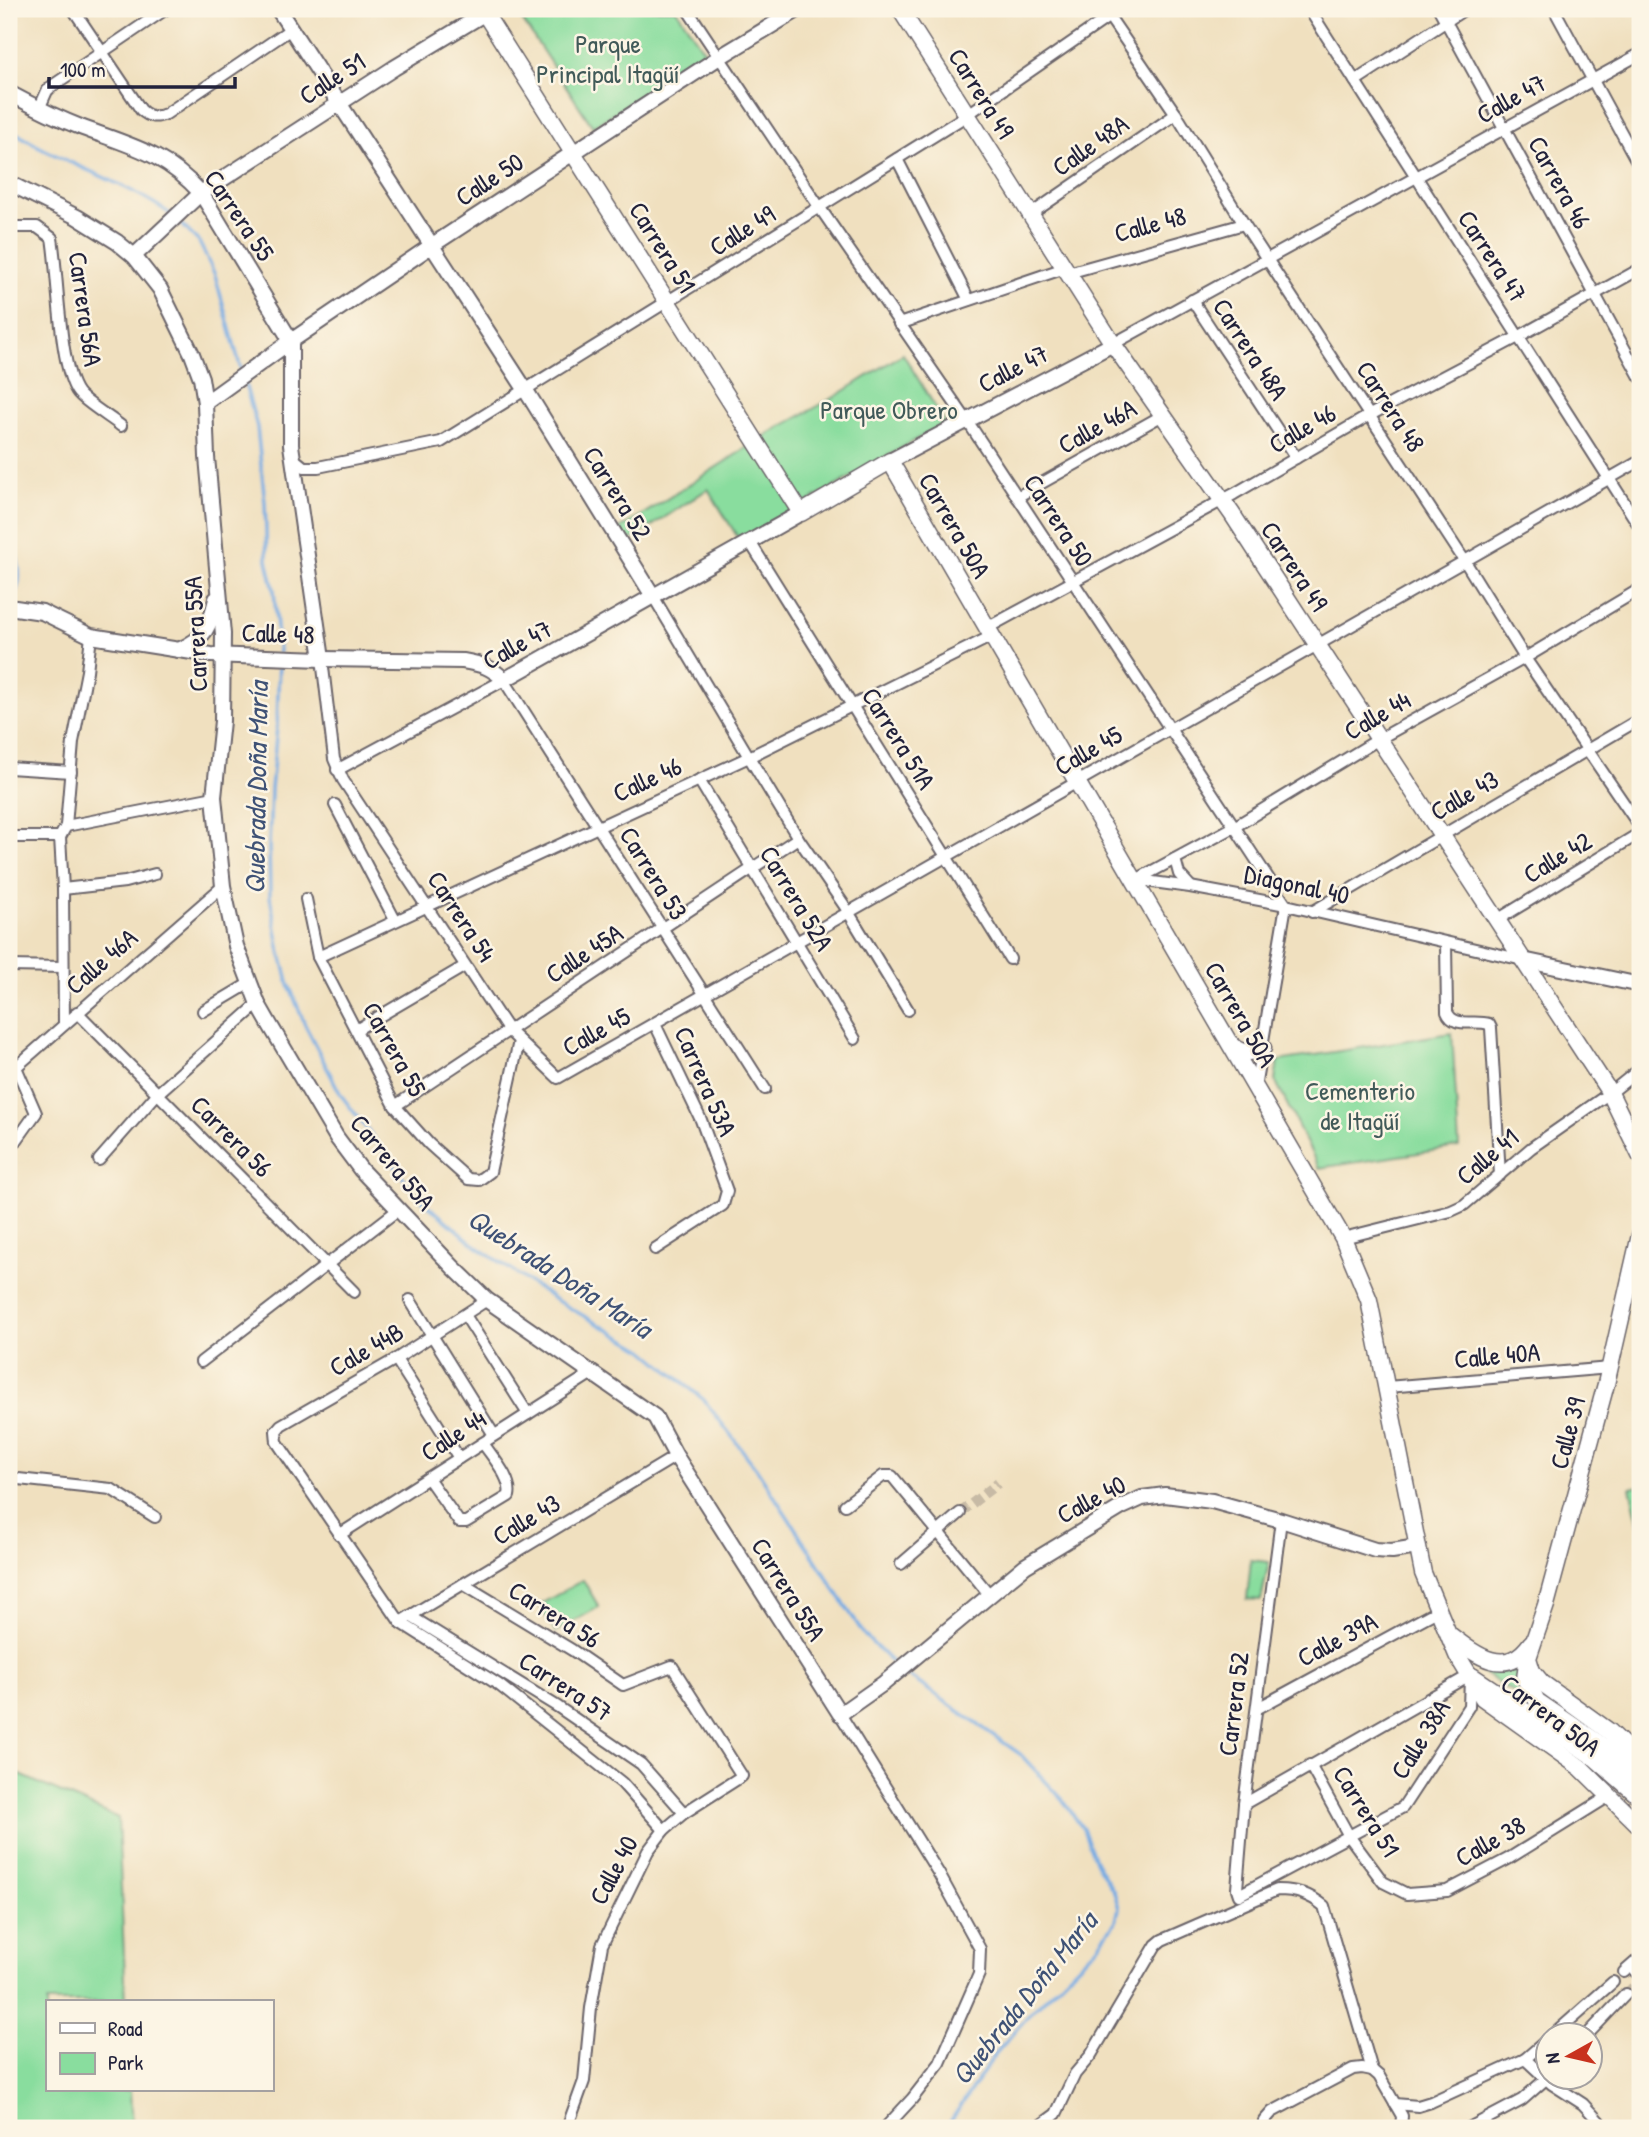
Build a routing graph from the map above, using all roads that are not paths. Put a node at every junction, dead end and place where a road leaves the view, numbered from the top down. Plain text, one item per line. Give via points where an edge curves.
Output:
1 (74, 9) edge
2 (166, 9) edge
3 (278, 9) edge
4 (687, 9) edge
5 (799, 9) edge
6 (900, 9) edge
7 (1120, 9) edge
8 (1309, 9) edge
9 (1439, 9) edge
10 (1465, 9) edge
11 (1554, 9) edge
12 (486, 10) edge
13 (1107, 12) edge
14 (1446, 14) edge
15 (291, 29) junction
16 (102, 51) junction
17 (1640, 54) edge
18 (718, 58) junction
19 (1355, 80) junction
20 (1593, 81) junction
21 (9, 93) edge
22 (340, 103) junction
23 (39, 109) junction
24 (1175, 114) junction
25 (966, 116) junction
26 (1505, 130) junction
27 (575, 152) junction
28 (897, 159) junction
29 (1640, 167) edge
30 (1416, 178) junction
31 (9, 183) edge
32 (198, 195) junction
33 (820, 208) junction
34 (1031, 214) junction
35 (1244, 224) junction
36 (9, 226) edge
37 (431, 246) junction
38 (134, 256) junction
39 (1267, 259) junction
40 (1640, 269) edge
41 (1067, 270) junction
42 (1596, 294) junction
43 (969, 300) junction
44 (1192, 300) junction
45 (669, 302) junction
46 (899, 324) junction
47 (1518, 337) junction
48 (287, 344) junction
49 (1113, 344) junction
50 (1640, 377) edge
51 (525, 389) junction
52 (209, 401) junction
53 (1163, 415) junction
54 (1370, 415) junction
55 (966, 419) junction
56 (121, 426) dead end
57 (293, 458) junction
58 (1296, 458) junction
59 (890, 461) junction
60 (1640, 461) edge
61 (1609, 479) junction
62 (1017, 497) junction
63 (1223, 500) junction
64 (801, 513) junction
65 (1640, 527) edge
66 (750, 542) junction
67 (1466, 562) junction
68 (1072, 581) junction
69 (219, 589) junction
70 (1640, 589) edge
71 (653, 596) junction
72 (9, 607) edge
73 (990, 632) junction
74 (91, 636) junction
75 (1317, 647) junction
76 (179, 650) junction
77 (224, 656) junction
78 (322, 659) junction
79 (1525, 659) junction
80 (504, 680) junction
81 (852, 705) junction
82 (1640, 719) edge
83 (1169, 729) junction
84 (1379, 739) junction
85 (1586, 751) junction
86 (749, 757) junction
87 (9, 768) edge
88 (337, 770) junction
89 (71, 772) junction
90 (699, 780) junction
91 (1078, 783) junction
92 (214, 797) junction
93 (335, 806) dead end
94 (66, 825) junction
95 (598, 827) junction
96 (1234, 827) junction
97 (1640, 827) edge
98 (1640, 833) edge
99 (1442, 835) junction
100 (9, 837) edge
101 (60, 837) junction
102 (799, 838) junction
103 (947, 857) junction
104 (1175, 859) junction
105 (753, 869) junction
106 (155, 874) dead end
107 (1136, 880) junction
108 (223, 886) junction
109 (1190, 887) junction
110 (63, 889) junction
111 (306, 899) dead end
112 (426, 905) junction
113 (1286, 905) junction
114 (1312, 912) junction
115 (850, 914) junction
116 (395, 920) junction
117 (1497, 920) junction
118 (663, 929) junction
119 (797, 943) junction
120 (1446, 943) junction
121 (318, 957) junction
122 (1010, 959) dead end
123 (1523, 960) junction
124 (9, 966) edge
125 (466, 966) junction
126 (63, 967) junction
127 (250, 983) junction
128 (1640, 985) edge
129 (705, 995) junction
130 (258, 1004) junction
131 (908, 1010) dead end
132 (203, 1012) dead end
133 (77, 1013) junction
134 (64, 1024) junction
135 (655, 1024) junction
136 (356, 1030) junction
137 (508, 1030) junction
138 (855, 1039) dead end
139 (519, 1041) junction
140 (1231, 1044) junction
141 (1263, 1048) junction
142 (13, 1068) edge
143 (1640, 1069) edge
144 (558, 1078) joint
145 (1255, 1088) junction
146 (765, 1089) dead end
147 (1610, 1093) junction
148 (157, 1094) junction
149 (395, 1106) junction
150 (9, 1152) edge
151 (1640, 1154) edge
152 (99, 1160) dead end
153 (489, 1172) joint
154 (1500, 1175) junction
155 (399, 1209) junction
156 (1640, 1235) edge
157 (1343, 1238) junction
158 (655, 1249) dead end
159 (326, 1265) junction
160 (354, 1293) dead end
161 (410, 1300) dead end
162 (487, 1300) junction
163 (465, 1315) junction
164 (432, 1336) junction
165 (396, 1359) junction
166 (201, 1362) dead end
167 (1610, 1368) junction
168 (592, 1373) junction
169 (1387, 1387) junction
170 (528, 1414) junction
171 (494, 1435) junction
172 (483, 1443) junction
173 (676, 1456) junction
174 (459, 1458) junction
175 (9, 1478) edge
176 (428, 1478) junction
177 (845, 1505) dead end
178 (960, 1513) tunnel mouth
179 (155, 1517) dead end
180 (1282, 1520) junction
181 (938, 1532) junction
182 (339, 1535) junction
183 (1417, 1547) junction
184 (901, 1564) dead end
185 (463, 1584) junction
186 (989, 1594) junction
187 (1437, 1611) junction
188 (405, 1619) junction
189 (1446, 1633) junction
190 (1533, 1641) junction
191 (1528, 1658) junction
192 (1470, 1675) junction
193 (1258, 1708) junction
194 (839, 1714) junction
195 (1561, 1726) junction
196 (1640, 1761) edge
197 (1310, 1765) junction
198 (742, 1776) joint
199 (1640, 1780) edge
200 (1611, 1795) junction
201 (1640, 1797) edge
202 (1244, 1804) junction
203 (684, 1813) junction
204 (1640, 1826) edge
205 (664, 1830) junction
206 (1349, 1836) junction
207 (1383, 1882) joint
208 (1239, 1895) joint
209 (1637, 1961) edge
210 (1625, 1972) dead end
211 (1639, 1980) edge
212 (1613, 1982) dead end
213 (1626, 1994) tunnel mouth
214 (1567, 2022) edge
215 (1599, 2022) edge
216 (1534, 2051) edge
217 (1525, 2059) junction
218 (1534, 2067) edge
219 (1372, 2070) junction
220 (1534, 2089) edge
221 (1566, 2092) edge
222 (1395, 2104) junction
223 (567, 2128) edge
224 (885, 2128) edge
225 (1037, 2128) edge
226 (1263, 2128) edge
227 (1401, 2128) edge
228 (1469, 2128) edge
229 (1605, 2128) edge

1 - 16 street
2 - 16 street
3 - 15 street, Carrera 52
4 - 18 street, Carrera 50
5 - 18 street, Calle 50
6 - 25 main road, Carrera 49
7 - 13 street, Calle 49
8 - 19 street, Carrera 47
9 - 14 street, Carrera 46
10 - 14 street
11 - 20 street
12 - 22 street, Calle 51
12 - 27 main road, Carrera 51
13 - 24 street, Carrera 48
13 - 25 street, Calle 49
14 - 19 street
14 - 26 street, Carrera 46
15 - 16 street via 158,117 141,110
15 - 22 street, Carrera 52
16 - 23 street via 47,91
17 - 20 street, Calle 47
18 - 27 street, Calle 50
18 - 33 street, Carrera 50
19 - 30 street, Carrera 47
20 - 26 street, Calle 47
20 - 29 street
21 - 23 street, Carrera 55
22 - 32 street, Calle 51
22 - 37 street, Carrera 52
23 - 32 street, Carrera 55 via 159,157 174,166
24 - 34 street, Calle 48A
24 - 35 street, Carrera 48
25 - 28 street, Calle 49
25 - 34 main road, Carrera 49
26 - 30 street, Calle 47
26 - 42 street, Carrera 46
27 - 37 street, Calle 50
27 - 45 main road, Carrera 51
28 - 33 street, Calle 49
28 - 43 street
30 - 39 street, Calle 47
30 - 47 street, Carrera 47
31 - 38 street, Carrera 55A via 77,217
32 - 38 street, Calle 51
32 - 48 street, Carrera 55
33 - 45 street, Calle 49
33 - 46 street, Carrera 50
34 - 41 main road, Carrera 49
35 - 39 street, Carrera 48
35 - 41 street, Calle 48
36 - 56 street, Carrera 56A via 37,227 52,238 64,343 77,393
37 - 48 street, Calle 50
37 - 51 street, Carrera 52
38 - 52 street, Carrera 55A via 160,289
39 - 44 street, Calle 47
39 - 54 street, Carrera 48
40 - 42 street, Calle 46
41 - 43 street, Calle 48
41 - 49 main road, Carrera 49
42 - 47 street, Calle 46
42 - 50 street, Carrera 46
43 - 46 street, Calle 48
44 - 49 street, Calle 47
44 - 58 street, Carrera 48A
45 - 51 street, Calle 49
45 - 64 main road, Carrera 51
46 - 55 street, Carrera 50
47 - 54 street, Calle 46
47 - 61 street, Carrera 47
48 - 52 street, Calle 50
48 - 57 street
49 - 53 main road, Carrera 49
49 - 55 street, Calle 47
51 - 57 street, Calle 49 via 441,442 318,467 304,467
51 - 71 street, Carrera 52
52 - 69 street, Carrera 55A via 207,457
53 - 62 street, Calle 46A
53 - 63 main road, Carrera 49
54 - 58 street, Calle 46
54 - 67 street, Carrera 48
55 - 59 street, Calle 47
55 - 62 street, Carrera 50
57 - 78 street
58 - 63 street, Calle 46
59 - 64 main road, Calle 47
59 - 73 main road, Carrera 50A
60 - 61 street, Calle 45
61 - 65 street, Carrera 47
61 - 67 street, Calle 45
62 - 68 street, Carrera 50
63 - 68 street, Calle 46
63 - 75 main road, Carrera 49
64 - 66 street, Calle 47
66 - 71 street, Calle 47
66 - 81 street, Carrera 51A
67 - 75 street, Calle 45
67 - 79 street, Carrera 48
68 - 73 street, Calle 46
68 - 83 street, Carrera 50
69 - 76 street via 203,636
69 - 77 street, Carrera 55A
70 - 79 street, Calle 44
71 - 80 street, Calle 47
71 - 86 street, Carrera 52
72 - 74 street, Calle 48 via 43,612
73 - 81 street, Calle 46
73 - 91 main road, Carrera 50A
74 - 76 street, Calle 48
74 - 89 street
75 - 83 street, Calle 45
75 - 84 main road, Carrera 49
76 - 77 street, Calle 48
77 - 78 street, Calle 48
77 - 92 street, Carrera 55A
78 - 80 street, Calle 48 via 463,661 483,664
78 - 88 street
79 - 84 street, Calle 44
79 - 85 street, Carrera 48
80 - 88 street, Calle 47
80 - 95 street, Carrera 53
81 - 86 street, Calle 46
81 - 103 street, Carrera 51A
82 - 85 street, Calle 43
83 - 91 street, Calle 45
83 - 96 street, Carrera 50
84 - 96 street, Calle 44
84 - 99 main road, Carrera 49
85 - 97 street, Carrera 48
85 - 99 street, Calle 43
86 - 90 street, Calle 46
86 - 102 street, Carrera 52
87 - 89 street
88 - 112 street, Carrera 54
89 - 94 street
90 - 95 street, Calle 46
90 - 105 street, Carrera 52A
91 - 103 street, Calle 45
91 - 107 main road, Carrera 50A
92 - 94 street
92 - 108 street, Carrera 55A
93 - 116 street
94 - 101 street
95 - 112 street, Calle 46
95 - 118 street, Carrera 53
96 - 104 street, Calle 44
96 - 113 street, Carrera 50
98 - 117 street, Calle 42
99 - 114 street, Calle 43
99 - 117 main road, Carrera 49
100 - 101 street
101 - 110 street
102 - 105 street, Calle 45A
102 - 115 street, Carrera 52
103 - 115 street, Calle 45
103 - 122 street, Carrera 51A
104 - 107 street, Calle 44
104 - 109 street via 1179,874
105 - 118 street, Calle 45A
105 - 119 street, Carrera 52A
106 - 110 street
107 - 109 street, Diagonal 40
107 - 140 main road, Carrera 50A
108 - 127 street, Carrera 55A via 236,946
108 - 133 street, Calle 46A
109 - 113 street, Diagonal 40
110 - 126 street
111 - 121 street, Carrera 55
112 - 116 street, Calle 46
112 - 125 street, Carrera 54
113 - 114 street, Diagonal 40
113 - 141 street
114 - 120 street, Diagonal 40
115 - 119 street, Calle 45
115 - 131 street, Carrera 52
116 - 121 street, Calle 46
117 - 123 main road, Carrera 49
118 - 129 street, Carrera 53
118 - 137 street, Calle 45A
119 - 129 street, Calle 45
119 - 138 street, Carrera 52A
120 - 123 street, Diagonal 40
120 - 154 street via 1449,1018 1483,1022 1491,1028
121 - 136 street, Carrera 55
123 - 128 street, Diagonal 40
123 - 147 main road, Carrera 49
124 - 126 street
125 - 136 street
125 - 137 street, Carrera 54
126 - 134 street
127 - 130 street, Carrera 55A
127 - 132 street
129 - 135 street, Calle 45
129 - 146 street, Carrera 53
130 - 148 street
130 - 155 street, Carrera 55A via 337,1138
133 - 134 street, Calle 46A
133 - 148 street, Carrera 56
134 - 142 street, Calle 46A
135 - 144 street, Calle 45
135 - 158 street, Carrera 53A via 701,1120 727,1191 723,1205
136 - 149 street, Carrera 55
137 - 139 street, Carrera 54
137 - 149 street, Calle 45A
139 - 144 street, Carrera 54
139 - 153 street, Calle 45
140 - 141 main road via 1245,1053
140 - 145 main road, Carrera 50A
141 - 145 street
142 - 150 street via 36,1112
143 - 147 street, Calle 41
145 - 157 main road, Carrera 50A
147 - 151 main road, Carrera 49
147 - 154 street, Calle 41
148 - 152 street
148 - 159 street, Carrera 56
149 - 153 street, Carrera 55 via 468,1179 479,1180
154 - 157 street, Calle 41 via 1451,1211
155 - 159 street
155 - 162 street, Carrera 55A
156 - 167 main road, Calle 39
157 - 169 main road, Carrera 50A via 1369,1300
159 - 160 street, Carrera 56
159 - 166 street
161 - 164 street
162 - 163 street, Cale 44B
162 - 168 street, Carrera 55A
163 - 164 street, Cale 44B
163 - 170 street
164 - 165 street, Cale 44B
164 - 171 street
165 - 174 street
165 - 182 street, Cale 44B via 276,1431 276,1442
167 - 169 street, Calle 40A
167 - 190 main road, Calle 39
168 - 170 street, Calle 44
168 - 173 street, Carrera 55A via 654,1417
169 - 183 main road, Carrera 50A
170 - 171 street, Calle 44
171 - 172 street, Calle 44
172 - 174 street, Calle 44
172 - 176 street via 508,1481 509,1496 459,1522
173 - 185 street, Calle 43
173 - 194 street, Carrera 55A
174 - 176 street, Calle 44
175 - 179 street via 111,1489
176 - 182 street, Calle 44
177 - 181 street via 883,1476 892,1476
178 - 181 street
180 - 183 street, Calle 40 via 1375,1550
180 - 186 street, Calle 40 via 1212,1501 1165,1494 1142,1498 1025,1566
180 - 193 street, Carrera 52
181 - 184 street
181 - 186 street
182 - 188 street
183 - 187 main road, Carrera 50A
185 - 188 street, Calle 43
185 - 198 street, Carrera 56 via 623,1685 672,1666
186 - 194 street, Calle 40 via 884,1683
187 - 189 main road, Carrera 50A
187 - 193 street, Calle 39A
188 - 203 street, Carrera 57 via 558,1707 641,1764
188 - 205 street, Carrera 57 via 499,1685 622,1783
189 - 190 main road via 1491,1661 1521,1656
189 - 192 main road, Carrera 50A
190 - 191 main road, Calle 39
191 - 195 main road via 1525,1679 1530,1691
191 - 196 main road, Carrera 50A via 1542,1683 1610,1732
192 - 195 main road
192 - 197 street
192 - 200 main road, Carrera 50A via 1483,1698
192 - 206 street, Calle 38A via 1469,1706 1403,1807
193 - 202 street, Carrera 52
194 - 224 street, Carrera 55A via 980,1949 979,1974 940,2063
195 - 199 main road via 1603,1746
195 - 201 main road
197 - 202 street
197 - 206 street, Carrera 51
198 - 203 street, Calle 40
200 - 204 main road, Carrera 50A
200 - 207 street, Calle 38 via 1447,1891 1407,1894
202 - 208 street, Carrera 52
203 - 205 street, Calle 40
205 - 223 street, Calle 40 via 648,1850 602,1945 584,2081
206 - 207 street, Carrera 51
206 - 208 street, Calle 38A
209 - 210 street
209 - 211 street via 1634,1970
212 - 214 street
213 - 215 street
216 - 217 street
217 - 218 street
217 - 222 street via 1431,2102
219 - 222 street
219 - 225 street via 1324,1906 1298,1890 1277,1890 1156,1945 1078,2068 1056,2114
219 - 226 street via 1353,2069 1272,2112
220 - 228 street
221 - 229 street
222 - 227 street via 1402,2116

